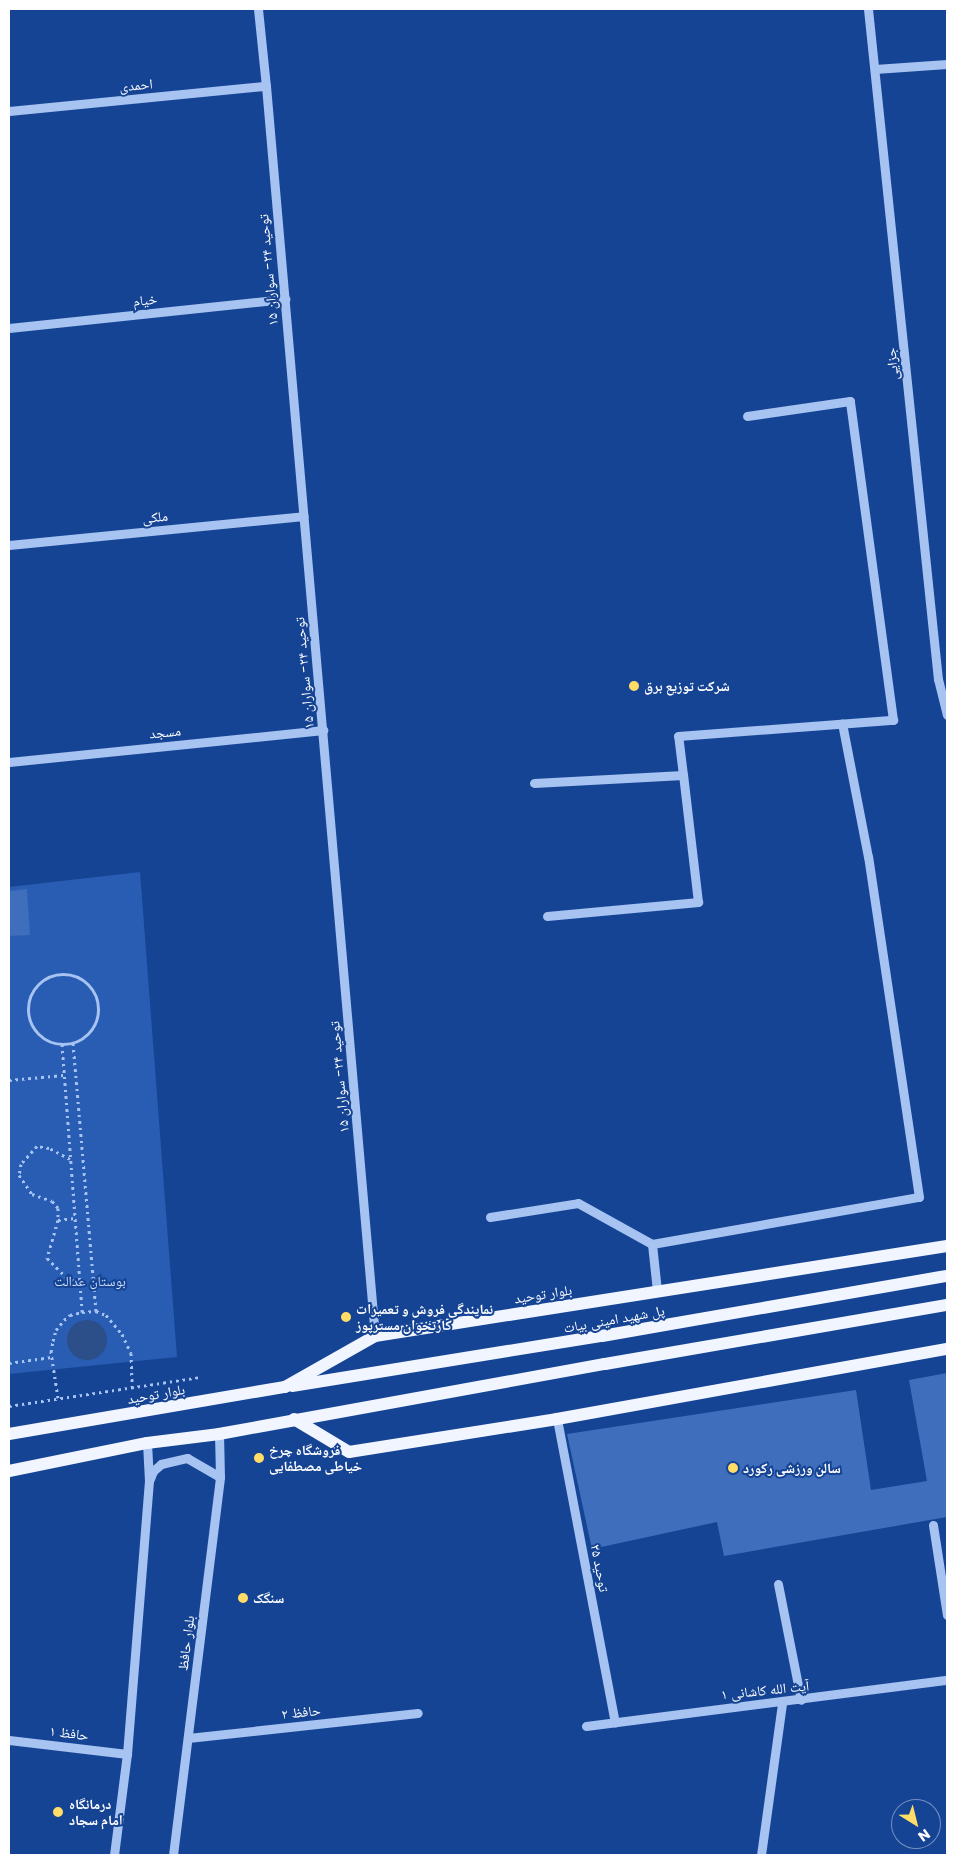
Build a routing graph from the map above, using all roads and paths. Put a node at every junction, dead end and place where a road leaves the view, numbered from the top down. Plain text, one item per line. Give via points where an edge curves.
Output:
1 (258, 9) edge
2 (868, 9) edge
3 (947, 64) edge
4 (875, 69) junction
5 (266, 86) junction
6 (9, 111) edge
7 (285, 299) junction
8 (9, 328) edge
9 (747, 416) dead end
10 (304, 516) junction
11 (9, 545) edge
12 (947, 715) edge
13 (842, 723) junction
14 (323, 730) junction
15 (9, 762) edge
16 (683, 775) junction
17 (534, 783) dead end
18 (548, 916) dead end
19 (73, 1043) junction
20 (62, 1044) junction
21 (64, 1075) junction
22 (9, 1080) edge
23 (70, 1160) junction
24 (490, 1217) dead end
25 (75, 1218) junction
26 (58, 1220) junction
27 (652, 1244) junction
28 (947, 1246) edge
29 (947, 1276) edge
30 (80, 1280) junction
31 (657, 1291) junction
32 (947, 1305) edge
33 (96, 1311) junction
34 (82, 1312) junction
35 (375, 1336) junction
36 (947, 1349) edge
37 (52, 1357) junction
38 (9, 1363) edge
39 (208, 1376) dead end
40 (132, 1387) junction
41 (285, 1387) junction
42 (58, 1398) junction
43 (9, 1406) edge
44 (294, 1419) junction
45 (557, 1419) junction
46 (9, 1434) edge
47 (219, 1434) junction
48 (147, 1443) junction
49 (9, 1471) edge
50 (220, 1477) junction
51 (149, 1481) junction
52 (933, 1525) dead end
53 (778, 1584) dead end
54 (947, 1615) edge
55 (947, 1680) edge
56 (801, 1700) junction
57 (782, 1703) junction
58 (418, 1712) dead end
59 (615, 1722) junction
60 (586, 1726) dead end
61 (188, 1738) junction
62 (9, 1740) edge
63 (127, 1754) junction
64 (114, 1855) edge
65 (173, 1855) edge
66 (761, 1855) edge

1 - 5 street, توحید ۲۴- سواران ۱۵
2 - 4 street, جزایی
3 - 4 street
4 - 12 street, جزایی via 938,679
5 - 6 street, احمدی
5 - 7 street, توحید ۲۴- سواران ۱۵
7 - 8 street, خیام
7 - 10 street, توحید ۲۴- سواران ۱۵
9 - 13 street via 850,401 893,720
10 - 11 street, ملکی
10 - 14 street, توحید ۲۴- سواران ۱۵
13 - 16 street via 678,736
13 - 27 street via 868,857 919,1198
14 - 15 street, مسجد
14 - 35 street, توحید ۲۴- سواران ۱۵
16 - 17 street
16 - 18 street via 698,902
19 - 20 path
19 - 20 path via 92,1029 98,1018 99,1006 89,984 79,977 56,974 36,986 28,1007 29,1018 37,1032 51,1042
19 - 33 path
20 - 21 path
21 - 22 path
21 - 23 path
23 - 25 path
23 - 26 path via 49,1148 37,1146 21,1164 19,1174 23,1184 32,1194 52,1201 58,1208
24 - 27 street via 578,1203
25 - 26 path
25 - 30 path
26 - 30 path via 47,1258 64,1276
27 - 31 street
28 - 31 main road, بلوار توحید
29 - 41 main road, پل شهید امینی بیات
30 - 34 path
31 - 35 main road, بلوار توحید
32 - 44 main road
33 - 34 path
33 - 40 path via 114,1323 127,1344
34 - 37 path via 70,1315 56,1330
35 - 41 main road, بلوار توحید
36 - 45 main road
37 - 38 path
37 - 42 path
39 - 40 path
40 - 42 path
41 - 46 main road, بلوار توحید
42 - 43 path
44 - 45 main road via 350,1452
44 - 47 main road
45 - 59 street, توحید ۲۵
47 - 48 main road
47 - 50 street, بلوار حافظ
48 - 49 main road
48 - 51 street
50 - 51 street via 188,1458 161,1464
50 - 61 street, بلوار حافظ
51 - 63 street
52 - 54 street
53 - 56 street
55 - 56 street, آیت الله کاشانی ۱
56 - 57 street, آیت الله کاشانی ۱
57 - 59 street, آیت الله کاشانی ۱
57 - 66 street
58 - 61 street, حافظ ۲
59 - 60 street, آیت الله کاشانی ۱
61 - 65 street, بلوار حافظ
62 - 63 street, حافظ ۱
63 - 64 street

